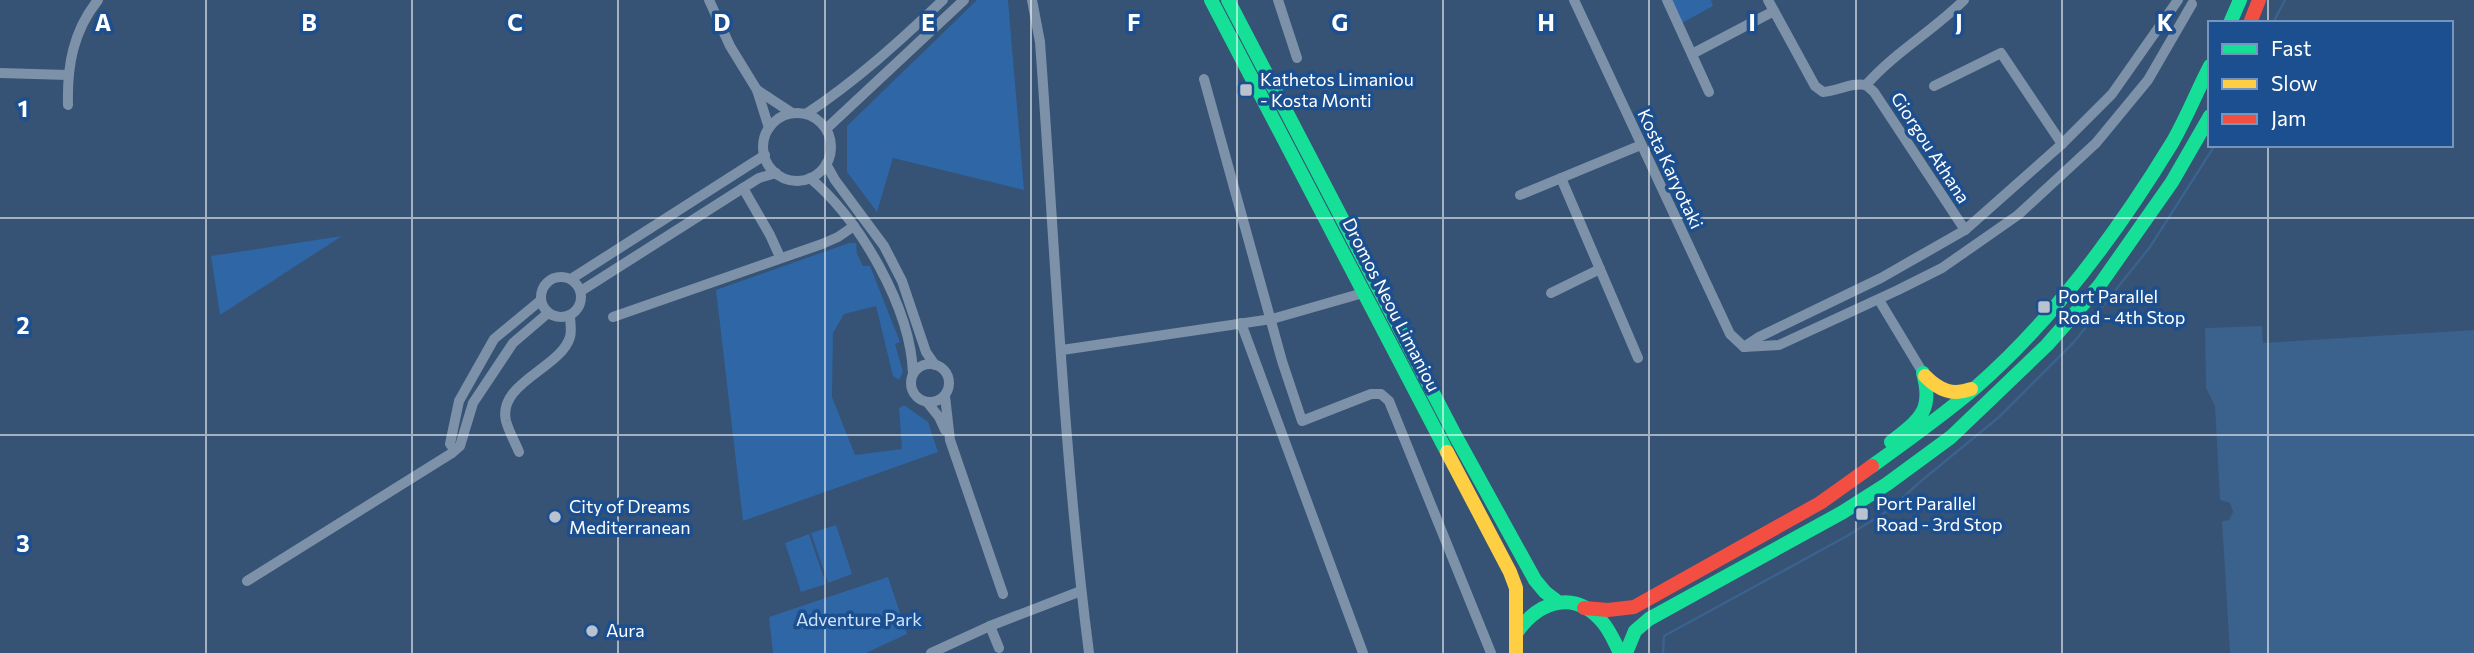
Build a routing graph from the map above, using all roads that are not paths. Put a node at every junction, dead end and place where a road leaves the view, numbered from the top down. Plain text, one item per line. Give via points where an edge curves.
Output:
1 (98, 0) edge
2 (709, 0) edge
3 (943, 0) edge
4 (964, 0) edge
5 (1032, 0) edge
6 (1211, 0) edge
7 (1228, 0) edge
8 (1278, 0) edge
9 (1574, 0) edge
10 (1667, 0) edge
11 (1768, 0) edge
12 (1964, 0) edge
13 (2178, 0) edge
14 (2240, 0) edge
15 (2259, 0) edge
16 (2192, 4) dead end
17 (1774, 12) junction
18 (2231, 21) edge
19 (2251, 21) edge
20 (1692, 54) junction
21 (1297, 58) dead end
22 (2208, 70) edge
23 (0, 73) edge
24 (68, 75) junction
25 (1205, 79) dead end
26 (1866, 85) junction
27 (1934, 86) dead end
28 (757, 89) junction
29 (1709, 92) dead end
30 (2112, 94) junction
31 (68, 105) dead end
32 (2127, 106) junction
33 (792, 113) junction
34 (806, 114) junction
35 (2208, 119) edge
36 (769, 128) junction
37 (826, 130) junction
38 (2062, 144) junction
39 (1641, 145) junction
40 (765, 155) junction
41 (827, 163) junction
42 (776, 173) junction
43 (810, 178) junction
44 (1561, 178) junction
45 (743, 188) junction
46 (1520, 195) dead end
47 (854, 226) junction
48 (1965, 230) junction
49 (780, 257) junction
50 (1600, 269) junction
51 (571, 279) junction
52 (581, 292) junction
53 (1363, 293) junction
54 (1551, 293) dead end
55 (541, 300) junction
56 (1878, 300) junction
57 (548, 313) junction
58 (570, 315) junction
59 (613, 317) dead end
60 (1272, 319) junction
61 (1241, 323) junction
62 (1744, 347) junction
63 (1062, 350) junction
64 (1638, 358) dead end
65 (935, 365) junction
66 (1923, 373) junction
67 (913, 374) junction
68 (1976, 387) junction
69 (945, 396) junction
70 (927, 402) junction
71 (950, 440) junction
72 (454, 449) junction
73 (519, 452) dead end
74 (1820, 503) junction
75 (247, 581) dead end
76 (1081, 591) junction
77 (1003, 594) dead end
78 (1558, 602) junction
79 (1584, 608) junction
80 (990, 626) junction
81 (1517, 632) junction
82 (999, 648) dead end
83 (931, 653) edge
84 (1089, 653) edge
85 (1363, 653) edge
86 (1491, 653) edge
87 (1516, 653) edge
88 (1620, 653) edge
89 (1626, 653) edge

1 - 24 street via 73,45
2 - 28 street
3 - 34 street via 884,55
4 - 37 street
5 - 63 street via 1040,42
6 - 53 main road, Dromos Neou Limaniou
7 - 78 main road, Dromos Neou Limaniou via 1455,435 1535,580
8 - 21 street
9 - 39 street, Kosta Karyotaki
10 - 20 street
11 - 17 street
12 - 26 street via 1885,63
13 - 30 street
14 - 18 main road
15 - 19 main road
16 - 32 street via 2148,80
17 - 20 street
17 - 26 street via 1815,86 1835,92 1856,83
20 - 29 street
22 - 68 main road via 2173,141 2119,223 2077,279
23 - 24 street
24 - 31 street
25 - 60 street
26 - 48 street, Giorgou Athana
27 - 38 street via 2001,53
28 - 33 street
28 - 36 street
30 - 32 street
30 - 38 street
32 - 56 street via 2096,143 2018,215 1942,268
33 - 34 street
33 - 36 street
34 - 37 street
35 - 89 main road via 2172,182 2099,286 2047,345 1951,437 1843,512 1649,619 1635,631
36 - 40 street
37 - 41 street via 831,144
38 - 48 street
39 - 44 street
39 - 62 street, Kosta Karyotaki via 1730,334
40 - 42 street
40 - 51 street
41 - 43 street
41 - 65 street via 884,246
42 - 43 street via 789,179
42 - 45 street
43 - 47 street
44 - 46 street
44 - 50 street
45 - 49 street
45 - 52 street
47 - 49 street via 822,244
47 - 67 street via 893,296 912,355
48 - 62 street
49 - 59 street
50 - 54 street
50 - 64 street
51 - 52 street
51 - 55 street via 551,279
52 - 58 street via 581,303
53 - 60 street
53 - 81 main road, Dromos Neou Limaniou via 1510,572 1516,588
55 - 57 street
55 - 72 street via 494,339 459,401 450,444
56 - 62 street via 1779,345
56 - 66 street
57 - 58 street
57 - 72 street via 513,343 473,403 460,446
58 - 73 street via 570,337 562,351 510,397 505,419
60 - 61 street
60 - 86 street via 1302,421 1371,394 1381,394 1389,401
61 - 63 street
61 - 85 street
63 - 76 street
65 - 67 street via 920,366
65 - 69 street via 948,377
66 - 68 main road via 1948,393
66 - 74 main road via 1927,408 1916,422
67 - 70 street via 912,389 917,398
68 - 74 main road
69 - 70 street
69 - 71 street
70 - 71 street
71 - 77 street
72 - 75 street
74 - 79 main road via 1634,607
76 - 80 street
76 - 84 street
78 - 79 main road
78 - 81 main road via 1537,609
79 - 88 main road via 1607,629
80 - 82 street
80 - 83 street
81 - 87 main road, Dromos Neou Limaniou

